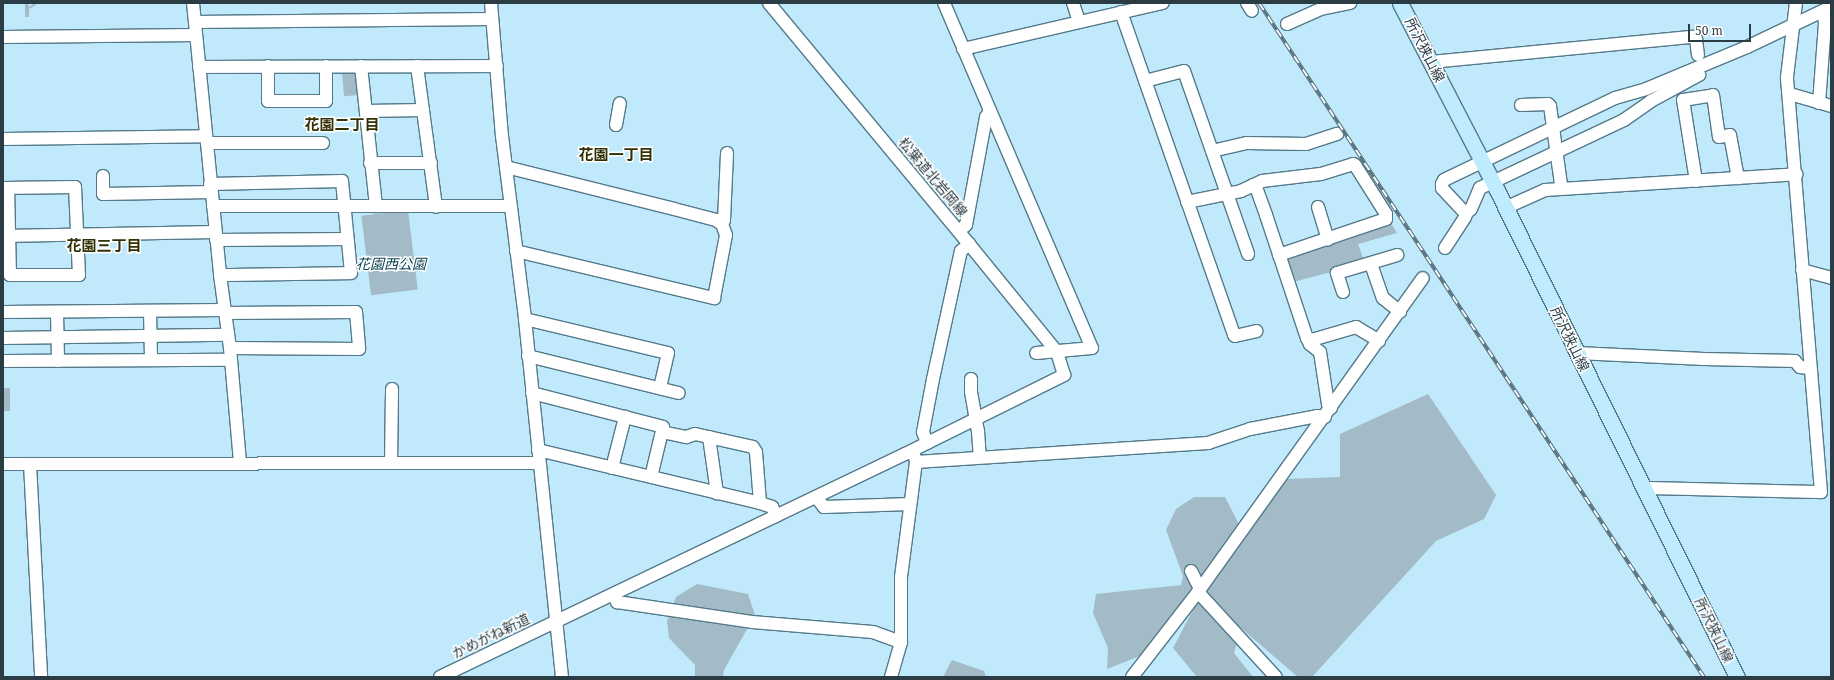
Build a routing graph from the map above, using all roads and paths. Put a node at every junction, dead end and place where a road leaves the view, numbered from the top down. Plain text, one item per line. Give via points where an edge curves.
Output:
1 (193, 3) edge
2 (491, 3) edge
3 (769, 3) edge
4 (944, 3) edge
5 (1073, 3) edge
6 (1163, 3) edge
7 (1350, 3) edge
8 (1400, 3) edge
9 (1796, 3) edge
10 (1827, 9) edge
11 (1121, 12) junction
12 (492, 19) junction
13 (195, 22) junction
14 (1079, 22) junction
15 (1287, 24) dead end
16 (1793, 26) junction
17 (196, 35) junction
18 (3, 36) edge
19 (1747, 48) junction
20 (963, 49) junction
21 (1698, 55) dead end
22 (1431, 62) junction
23 (268, 66) junction
24 (326, 66) junction
25 (361, 66) junction
26 (417, 66) junction
27 (497, 66) junction
28 (199, 67) junction
29 (1145, 81) junction
30 (1790, 94) junction
31 (620, 103) dead end
32 (1819, 103) junction
33 (1520, 105) dead end
34 (1831, 106) edge
35 (423, 110) junction
36 (990, 110) junction
37 (366, 111) junction
38 (616, 125) dead end
39 (1553, 128) junction
40 (1337, 134) dead end
41 (3, 139) edge
42 (207, 140) junction
43 (324, 143) dead end
44 (1212, 151) junction
45 (1556, 152) junction
46 (727, 153) dead end
47 (1482, 162) junction
48 (370, 163) junction
49 (431, 163) junction
50 (506, 167) junction
51 (1796, 174) junction
52 (103, 176) dead end
53 (1738, 178) junction
54 (1696, 181) junction
55 (1493, 182) junction
56 (1561, 184) dead end
57 (1253, 185) junction
58 (5, 188) edge
59 (211, 188) junction
60 (1226, 194) junction
61 (1187, 202) junction
62 (343, 205) junction
63 (213, 206) junction
64 (376, 206) junction
65 (510, 206) junction
66 (436, 207) junction
67 (1318, 207) dead end
68 (1505, 208) junction
69 (1466, 213) junction
70 (722, 224) junction
71 (959, 231) junction
72 (77, 235) junction
73 (6, 236) edge
74 (216, 236) junction
75 (347, 239) junction
76 (1328, 239) junction
77 (969, 244) junction
78 (1445, 248) dead end
79 (516, 252) junction
80 (1248, 254) dead end
81 (1279, 255) junction
82 (1397, 255) dead end
83 (1371, 264) junction
84 (1802, 270) junction
85 (220, 275) junction
86 (1423, 278) dead end
87 (1831, 278) edge
88 (1343, 292) dead end
89 (150, 311) junction
90 (224, 311) junction
91 (3, 312) edge
92 (57, 312) junction
93 (1400, 312) junction
94 (525, 319) junction
95 (1256, 331) dead end
96 (228, 335) junction
97 (150, 336) junction
98 (58, 337) junction
99 (3, 338) edge
100 (1379, 341) junction
101 (1310, 344) junction
102 (1056, 352) junction
103 (1036, 353) dead end
104 (1577, 353) junction
105 (230, 354) junction
106 (528, 356) junction
107 (151, 360) junction
108 (3, 361) edge
109 (58, 361) junction
110 (1810, 368) junction
111 (1064, 375) joint
112 (971, 379) dead end
113 (660, 388) junction
114 (392, 389) dead end
115 (532, 393) junction
116 (679, 393) dead end
117 (1328, 413) junction
118 (625, 417) junction
119 (976, 419) junction
120 (662, 432) junction
121 (709, 437) junction
122 (928, 442) junction
123 (538, 450) junction
124 (912, 450) junction
125 (980, 457) junction
126 (916, 462) junction
127 (240, 463) junction
128 (391, 463) junction
129 (539, 463) junction
130 (3, 464) edge
131 (30, 464) junction
132 (612, 468) junction
133 (651, 477) junction
134 (1826, 485) edge
135 (1644, 488) junction
136 (718, 493) junction
137 (816, 497) junction
138 (760, 503) junction
139 (910, 504) junction
140 (776, 516) junction
141 (1191, 571) dead end
142 (1199, 590) junction
143 (614, 595) junction
144 (555, 623) junction
145 (901, 642) junction
146 (42, 677) edge
147 (440, 677) edge
148 (562, 677) edge
149 (891, 677) edge
150 (1132, 677) edge
151 (1276, 677) edge
152 (1737, 677) edge

1 - 13 street
2 - 12 street
3 - 71 street, 松葉道北岩岡線
4 - 20 street
5 - 14 street
6 - 11 street
7 - 15 street via 1321,9
8 - 22 main road, 所沢狭山線
9 - 16 street
10 - 16 street
10 - 32 street
11 - 14 street
11 - 29 street
12 - 13 street
12 - 27 street
13 - 17 street
14 - 20 street
16 - 19 street
16 - 30 street via 1787,76
17 - 18 street
17 - 28 street
19 - 39 street via 1646,89 1615,98
19 - 45 street via 1653,100 1624,120
20 - 36 street
21 - 22 street via 1696,39 1693,37
22 - 47 main road, 所沢狭山線
23 - 24 street
23 - 24 street via 268,101 326,101
23 - 28 street
24 - 25 street
25 - 26 street
25 - 37 street
26 - 27 street
26 - 35 street
27 - 50 street
28 - 42 street
29 - 44 street via 1184,71
29 - 61 street
30 - 32 street
30 - 51 street
31 - 38 street
32 - 34 street
33 - 39 street via 1548,104
35 - 37 street
35 - 49 street
36 - 71 street via 986,117 966,225
36 - 102 street via 1092,348
37 - 48 street
39 - 45 street
39 - 47 street
40 - 44 street via 1306,144 1247,143
41 - 42 street
42 - 43 street
42 - 59 street
44 - 60 street
45 - 55 street
45 - 56 street
46 - 70 street
47 - 55 main road, 所沢狭山線
47 - 69 street via 1444,180 1442,184 1444,190
48 - 49 street
48 - 64 street
49 - 66 street
50 - 65 street
50 - 70 street via 716,220
51 - 53 street
51 - 84 street
52 - 59 street via 103,194
53 - 54 street
53 - 54 street via 1730,135 1719,137 1713,95 1683,100
54 - 68 street via 1545,190
55 - 68 main road, 所沢狭山線
55 - 69 street via 1480,188 1471,209
57 - 60 street
57 - 76 street via 1265,180 1321,174 1355,165 1387,218
57 - 81 street via 1257,190
58 - 72 street via 75,187
58 - 73 street
59 - 62 street via 342,181
59 - 63 street
60 - 61 street
60 - 80 street
61 - 95 street via 1234,335
62 - 63 street
62 - 64 street
62 - 75 street
63 - 74 street
64 - 66 street
65 - 66 street
65 - 79 street
67 - 76 street
68 - 104 main road, 所沢狭山線
69 - 78 street
70 - 79 street via 726,235 714,298
71 - 77 street, 松葉道北岩岡線
72 - 73 street
72 - 73 street via 79,275 10,276
72 - 74 street
74 - 75 street
74 - 85 street
75 - 85 street via 351,274
76 - 81 street
77 - 102 street, 松葉道北岩岡線
77 - 122 street via 961,250 933,379 923,432
79 - 94 street
81 - 101 street
82 - 83 street
83 - 88 street via 1337,273
83 - 93 street via 1382,298
84 - 87 street
84 - 110 street
85 - 90 street
86 - 93 street
89 - 90 street
89 - 92 street
89 - 97 street
90 - 96 street
90 - 105 street via 356,312 359,349
91 - 92 street
92 - 98 street
93 - 100 street
94 - 106 street
94 - 113 street via 668,353
96 - 97 street
96 - 105 street
97 - 98 street
97 - 107 street
98 - 99 street
98 - 109 street
100 - 101 street via 1356,327 1315,339
100 - 117 street
101 - 117 street via 1320,352
102 - 103 street
102 - 111 street, 松葉道北岩岡線
104 - 110 street via 1794,361 1800,367
104 - 135 main road, 所沢狭山線
105 - 107 street
105 - 127 street
106 - 113 street
106 - 115 street
107 - 109 street
108 - 109 street
110 - 134 street
111 - 119 street, かめがね新道
112 - 119 street
113 - 116 street
114 - 128 street
115 - 118 street
115 - 123 street
117 - 125 street via 1250,428 1208,443
117 - 142 street
118 - 120 street via 663,426
118 - 132 street
119 - 122 street, かめがね新道
119 - 125 street
120 - 121 street via 686,437 695,434
120 - 133 street
121 - 136 street
121 - 138 street via 755,449
122 - 124 street, かめがね新道
123 - 129 street
123 - 132 street
124 - 126 street
124 - 137 street, かめがね新道
125 - 126 street
126 - 139 street
127 - 128 street
127 - 131 street
128 - 129 street
129 - 144 street
130 - 131 street
131 - 146 street
132 - 133 street
133 - 136 street
134 - 135 street via 1821,492
135 - 152 main road, 所沢狭山線
136 - 138 street
137 - 139 street via 824,507
137 - 140 street, かめがね新道
138 - 140 street via 772,507
139 - 145 street via 901,577
140 - 143 street, かめがね新道
141 - 142 street
142 - 150 street
142 - 151 street
143 - 144 street, かめがね新道
143 - 145 street via 617,602 752,622 872,632
144 - 147 street, かめがね新道
144 - 148 street
145 - 149 street

